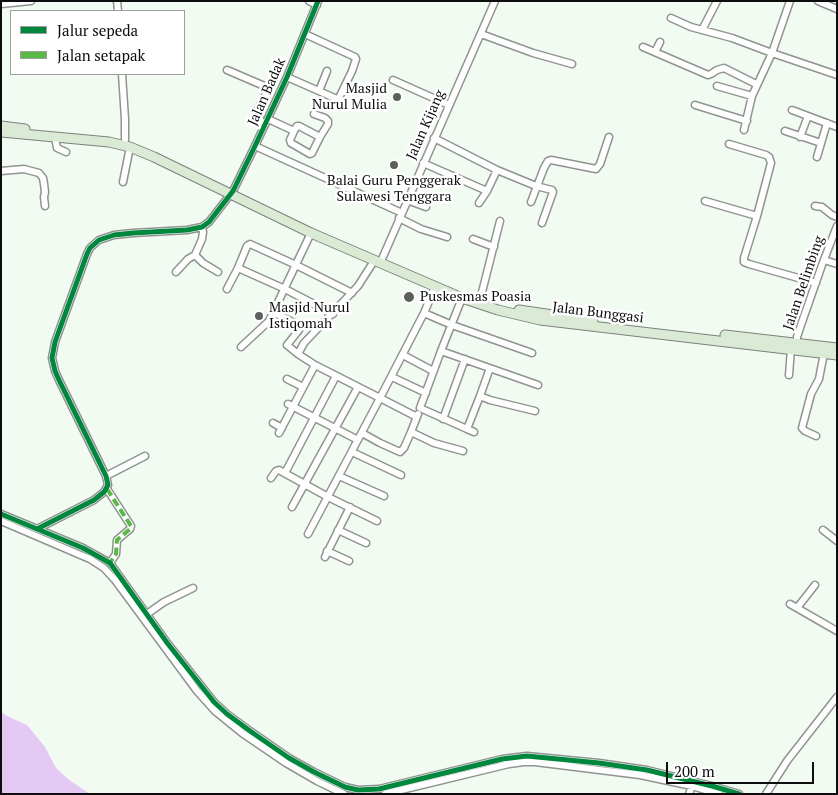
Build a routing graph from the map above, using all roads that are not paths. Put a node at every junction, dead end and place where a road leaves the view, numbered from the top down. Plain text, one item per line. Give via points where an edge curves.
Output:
1 (31, 1) edge
2 (309, 1) edge
3 (495, 1) edge
4 (717, 1) edge
5 (790, 1) edge
6 (818, 1) edge
7 (318, 3) edge
8 (6, 4) edge
9 (837, 9) edge
10 (671, 18) dead end
11 (702, 30) junction
12 (305, 34) junction
13 (481, 34) junction
14 (660, 42) dead end
15 (643, 47) dead end
16 (656, 52) junction
17 (772, 53) junction
18 (572, 64) dead end
19 (227, 70) dead end
20 (328, 71) dead end
21 (122, 75) edge
22 (837, 75) edge
23 (287, 77) junction
24 (393, 80) dead end
25 (756, 84) junction
26 (717, 86) dead end
27 (269, 88) junction
28 (319, 91) junction
29 (279, 94) junction
30 (752, 96) junction
31 (449, 105) junction
32 (695, 105) dead end
33 (792, 110) dead end
34 (314, 114) dead end
35 (808, 116) junction
36 (747, 121) junction
37 (267, 122) junction
38 (827, 123) junction
39 (1, 126) edge
40 (837, 127) edge
41 (744, 130) dead end
42 (294, 131) junction
43 (1, 132) edge
44 (785, 132) dead end
45 (55, 137) junction
46 (320, 137) junction
47 (609, 137) dead end
48 (800, 137) junction
49 (434, 138) junction
50 (109, 140) junction
51 (128, 143) junction
52 (729, 144) dead end
53 (821, 144) junction
54 (255, 146) junction
55 (66, 152) dead end
56 (817, 157) dead end
57 (423, 164) junction
58 (497, 170) junction
59 (1, 171) edge
60 (123, 182) dead end
61 (536, 186) junction
62 (487, 191) junction
63 (231, 193) junction
64 (407, 200) junction
65 (705, 201) dead end
66 (531, 202) dead end
67 (479, 203) dead end
68 (45, 206) dead end
69 (815, 206) dead end
70 (426, 207) dead end
71 (400, 215) junction
72 (757, 216) junction
73 (837, 217) edge
74 (500, 221) dead end
75 (542, 223) dead end
76 (202, 227) junction
77 (836, 229) edge
78 (311, 233) junction
79 (447, 237) dead end
80 (474, 238) dead end
81 (494, 247) junction
82 (195, 255) junction
83 (378, 260) junction
84 (824, 260) junction
85 (837, 264) edge
86 (296, 265) junction
87 (238, 268) junction
88 (176, 272) dead end
89 (218, 272) dead end
90 (422, 279) junction
91 (816, 283) junction
92 (435, 287) junction
93 (227, 289) dead end
94 (285, 289) junction
95 (352, 293) junction
96 (462, 298) junction
97 (480, 300) junction
98 (273, 312) junction
99 (424, 313) junction
100 (332, 314) junction
101 (546, 317) junction
102 (452, 325) junction
103 (241, 347) dead end
104 (795, 347) junction
105 (837, 348) edge
106 (442, 351) junction
107 (532, 353) dead end
108 (824, 353) junction
109 (298, 354) junction
110 (837, 354) edge
111 (402, 355) junction
112 (464, 359) junction
113 (315, 365) junction
114 (490, 368) junction
115 (434, 371) junction
116 (789, 374) dead end
117 (336, 376) junction
118 (392, 377) junction
119 (287, 379) dead end
120 (538, 385) dead end
121 (303, 387) junction
122 (358, 387) junction
123 (426, 393) junction
124 (480, 396) junction
125 (380, 398) junction
126 (290, 405) junction
127 (420, 408) junction
128 (535, 411) dead end
129 (416, 416) junction
130 (315, 418) junction
131 (443, 419) junction
132 (273, 423) dead end
133 (336, 428) junction
134 (467, 429) junction
135 (411, 432) junction
136 (474, 432) dead end
137 (362, 434) junction
138 (816, 436) dead end
139 (358, 440) junction
140 (464, 451) dead end
141 (352, 452) junction
142 (145, 456) dead end
143 (285, 473) junction
144 (401, 475) dead end
145 (106, 476) junction
146 (339, 476) junction
147 (271, 478) dead end
148 (305, 484) junction
149 (107, 488) junction
150 (384, 496) dead end
151 (328, 497) junction
152 (292, 507) dead end
153 (350, 507) junction
154 (1, 514) edge
155 (5, 521) edge
156 (378, 521) dead end
157 (37, 529) junction
158 (338, 530) junction
159 (823, 530) dead end
160 (308, 534) dead end
161 (837, 541) edge
162 (366, 543) dead end
163 (349, 561) dead end
164 (110, 563) junction
165 (815, 585) dead end
166 (193, 588) dead end
167 (790, 604) dead end
168 (797, 608) junction
169 (147, 614) junction
170 (836, 629) edge
171 (837, 697) edge
172 (291, 762) junction
173 (598, 767) junction
174 (609, 768) junction
175 (692, 786) junction
176 (711, 788) junction
177 (344, 794) edge
178 (385, 794) edge
179 (689, 794) edge
180 (719, 794) edge
181 (739, 794) edge
182 (766, 794) edge

1 - 8 street
2 - 7 street
3 - 13 street, Jalan Kijang
4 - 11 street
5 - 17 street
6 - 9 street
7 - 12 street, Jalan Badak
10 - 11 street
11 - 17 street
12 - 23 street, Jalan Badak
12 - 28 street via 356,59 338,99
13 - 18 street
13 - 31 street, Jalan Kijang
14 - 16 street
15 - 16 street
16 - 25 street via 708,75 724,68
17 - 22 street
17 - 25 street
19 - 27 street
20 - 28 street
21 - 51 street
23 - 28 street
23 - 29 street, Jalan Badak
24 - 31 street
25 - 30 street
26 - 30 street
27 - 29 street
27 - 37 street via 258,109 258,116
29 - 37 street, Jalan Badak
30 - 36 street
31 - 49 street, Jalan Kijang
32 - 36 street
33 - 35 street
34 - 46 street via 328,122
35 - 38 street
35 - 48 street
36 - 41 street
37 - 42 street
37 - 54 street, Jalan Badak
38 - 40 street
38 - 53 street
39 - 50 highway
42 - 46 street via 299,125
42 - 46 street via 291,143 310,154
43 - 45 highway
44 - 48 street
45 - 50 highway
45 - 55 street via 57,148
47 - 61 street via 597,168 549,160
48 - 53 street
49 - 57 street, Jalan Kijang
49 - 58 street
50 - 51 highway
51 - 60 street
51 - 63 highway
52 - 72 street via 766,155 770,160
53 - 56 street
54 - 63 street, Jalan Badak
54 - 71 street
57 - 62 street
57 - 64 street, Jalan Kijang
58 - 61 street
58 - 62 street
59 - 68 street via 24,169 39,173 44,184
61 - 66 street
61 - 75 street via 553,191
62 - 67 street
63 - 76 street, Jalan Badak
63 - 78 highway, Jalan Bunggasi
63 - 83 highway, Jalan Bunggasi
64 - 70 street
64 - 71 street, Jalan Kijang
65 - 72 street
69 - 73 street
71 - 79 street via 421,229
71 - 83 street, Jalan Kijang
72 - 91 street via 744,262
74 - 81 street
76 - 82 street via 202,239
76 - 145 street via 114,235 99,240 86,254 52,358 59,380
77 - 84 street, Jalan Belimbing
78 - 83 highway, Jalan Bunggasi
78 - 86 street
80 - 81 street
81 - 97 street
82 - 88 street
82 - 89 street
83 - 90 highway, Jalan Bunggasi
83 - 95 street, Jalan Kijang
84 - 85 street
84 - 91 street, Jalan Belimbing
86 - 87 street via 249,244
86 - 94 street
86 - 95 street
87 - 93 street
87 - 94 street
90 - 92 highway, Jalan Bunggasi
90 - 97 highway, Jalan Bunggasi
91 - 104 street, Jalan Belimbing
92 - 96 highway, Jalan Bunggasi
92 - 99 street
94 - 98 street
94 - 100 street
95 - 100 street, Jalan Kijang
96 - 101 highway, Jalan Bunggasi via 498,310
96 - 102 street
97 - 101 highway, Jalan Bunggasi
98 - 103 street via 267,324
98 - 109 street via 298,325 299,330 287,345
99 - 102 street
99 - 111 street
100 - 109 street, Jalan Kijang via 304,343
101 - 104 highway, Jalan Bunggasi
102 - 106 street
102 - 107 street
104 - 105 highway, Jalan Bunggasi
104 - 108 highway, Jalan Bunggasi
104 - 116 street, Jalan Belimbing
106 - 112 street
106 - 115 street
108 - 110 highway, Jalan Bunggasi
108 - 138 street via 819,379 810,394 802,428
109 - 113 street
111 - 115 street
111 - 118 street
112 - 114 street
112 - 131 street
113 - 117 street
113 - 121 street
114 - 120 street
114 - 124 street
115 - 123 street
117 - 122 street
117 - 130 street
118 - 123 street
118 - 125 street
119 - 121 street
121 - 126 street
122 - 125 street
122 - 133 street
123 - 127 street
124 - 128 street
124 - 134 street
125 - 129 street
125 - 137 street
126 - 130 street
126 - 132 street via 280,430
127 - 129 street
127 - 131 street
129 - 135 street
130 - 133 street
130 - 143 street
131 - 134 street
133 - 139 street
133 - 148 street
134 - 136 street
135 - 137 street via 400,452
135 - 140 street via 434,443
137 - 139 street
139 - 141 street
141 - 144 street
141 - 146 street
142 - 145 street
143 - 147 street via 276,470
143 - 148 street
145 - 149 street
146 - 150 street
146 - 151 street
148 - 151 street
148 - 152 street
149 - 157 street via 94,500
149 - 164 street via 132,526 117,540 116,554
151 - 153 street
151 - 160 street
153 - 156 street
153 - 158 street
154 - 155 street
155 - 157 street
155 - 172 street via 104,568 207,704 230,724
157 - 164 street
158 - 162 street
158 - 163 street via 326,554
159 - 161 street
164 - 169 street
165 - 168 street
166 - 169 street
167 - 168 street
168 - 170 street
169 - 172 street via 214,702
171 - 182 street via 787,761
172 - 173 street via 338,784 362,791 512,757 534,757
172 - 177 street via 317,781
173 - 174 street
173 - 178 street via 517,762
174 - 175 street
174 - 176 street via 647,770
175 - 176 street
175 - 179 street
176 - 180 street
176 - 181 street

